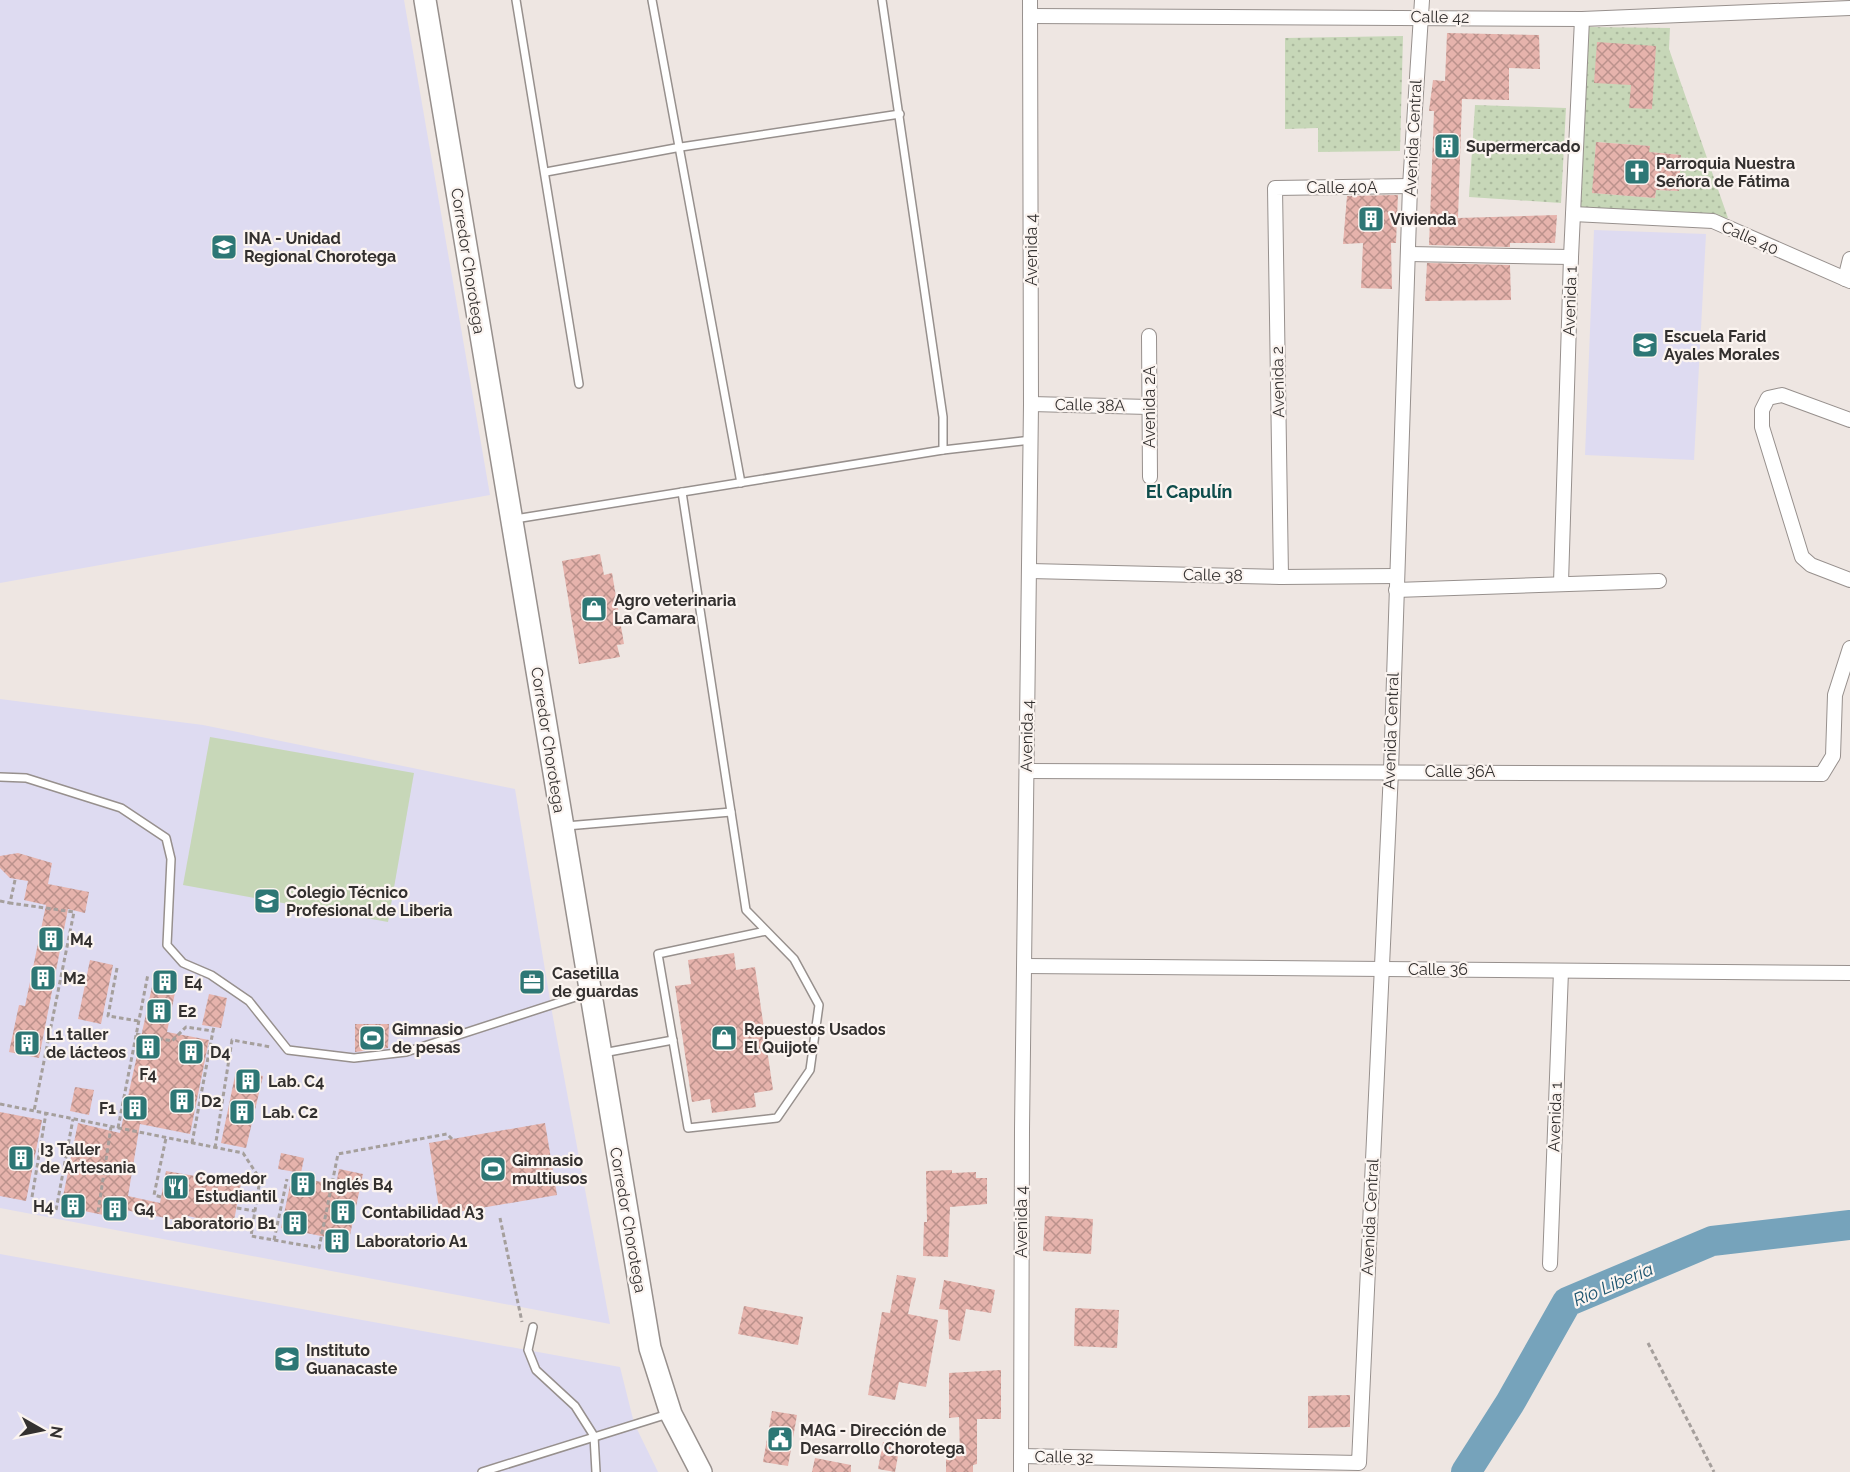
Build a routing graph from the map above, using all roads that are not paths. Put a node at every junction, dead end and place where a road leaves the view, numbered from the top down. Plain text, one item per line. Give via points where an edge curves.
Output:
1 (425, 0) edge
2 (516, 0) edge
3 (652, 0) edge
4 (882, 0) edge
5 (1030, 0) edge
6 (1422, 0) edge
7 (1850, 8) edge
8 (1030, 16) junction
9 (1421, 16) junction
10 (1582, 19) junction
11 (900, 114) junction
12 (681, 147) junction
13 (546, 172) junction
14 (1410, 186) junction
15 (1275, 188) joint
16 (1574, 214) junction
17 (1409, 254) junction
18 (1571, 257) junction
19 (1850, 259) edge
20 (1847, 280) edge
21 (1149, 336) dead end
22 (579, 384) dead end
23 (1031, 404) junction
24 (1149, 406) junction
25 (1850, 420) edge
26 (1031, 440) junction
27 (943, 450) junction
28 (1150, 477) dead end
29 (741, 483) junction
30 (682, 492) junction
31 (512, 520) junction
32 (1030, 571) junction
33 (1281, 577) junction
34 (1850, 580) edge
35 (1659, 581) dead end
36 (1396, 583) junction
37 (1562, 583) junction
38 (1850, 648) edge
39 (1027, 771) junction
40 (1390, 771) junction
41 (0, 777) edge
42 (731, 812) junction
43 (562, 826) junction
44 (766, 931) junction
45 (1025, 966) junction
46 (1381, 969) junction
47 (1561, 970) junction
48 (1850, 973) edge
49 (590, 992) junction
50 (673, 1040) junction
51 (600, 1054) junction
52 (1550, 1264) dead end
53 (533, 1326) dead end
54 (671, 1413) junction
55 (594, 1436) junction
56 (1021, 1456) junction
57 (1359, 1463) joint
58 (482, 1472) edge
59 (596, 1472) edge
60 (701, 1472) edge
61 (1021, 1472) edge

1 - 31 main road, Corredor Chorotega
2 - 13 lane
3 - 12 lane
4 - 11 lane
5 - 8 street, Avenida 4
6 - 9 street, Avenida Central
7 - 10 street, Calle 42
8 - 9 street, Calle 42
8 - 23 street, Avenida 4
9 - 10 street, Calle 42
9 - 14 street, Avenida Central
10 - 16 street, Avenida 1
11 - 12 lane
11 - 27 lane via 943,417
12 - 13 lane
12 - 29 lane
13 - 22 lane
14 - 15 street, Calle 40A
14 - 17 street, Avenida Central
15 - 33 street, Avenida 2
16 - 18 street, Avenida 1
16 - 20 street, Calle 40 via 1713,221
17 - 18 street
17 - 36 street, Avenida Central
18 - 37 street, Avenida 1
19 - 20 street
21 - 24 street, Avenida 2A
23 - 24 street, Calle 38A
23 - 26 street, Avenida 4
24 - 28 street, Avenida 2A
25 - 34 street via 1782,395 1768,398 1762,410 1762,428 1802,557 1811,565
26 - 27 lane
26 - 32 street, Avenida 4
27 - 29 lane
29 - 30 lane
30 - 31 lane
30 - 42 lane
31 - 43 main road, Corredor Chorotega
32 - 33 street, Calle 38
32 - 39 street, Avenida 4
33 - 36 street, Calle 38
35 - 37 street, Calle 38
36 - 37 street, Calle 38
36 - 40 street, Avenida Central
38 - 40 street, Calle 36A via 1835,695 1833,756 1822,774
39 - 40 street, Calle 36A
39 - 45 street, Avenida 4
40 - 46 street, Avenida Central
41 - 49 lane via 26,778 121,808 166,838 171,859 167,945 183,963 211,975 249,1001 288,1050 354,1058 406,1052
42 - 43 lane
42 - 44 lane via 746,910
43 - 49 main road, Corredor Chorotega
44 - 50 lane via 658,954
44 - 50 lane via 794,959 819,1005 810,1070 777,1118 688,1128
45 - 46 street, Calle 36
45 - 56 street, Avenida 4
46 - 47 street, Calle 36
46 - 57 street, Avenida Central
47 - 48 street, Calle 36
47 - 52 street, Avenida 1
49 - 51 main road, Corredor Chorotega
50 - 51 lane
51 - 54 main road, Corredor Chorotega via 650,1348
53 - 55 lane via 528,1350 536,1370 575,1406
54 - 55 lane
54 - 60 main road, Corredor Chorotega
55 - 58 lane
55 - 59 lane
56 - 57 street, Calle 32
56 - 61 street, Avenida 4

